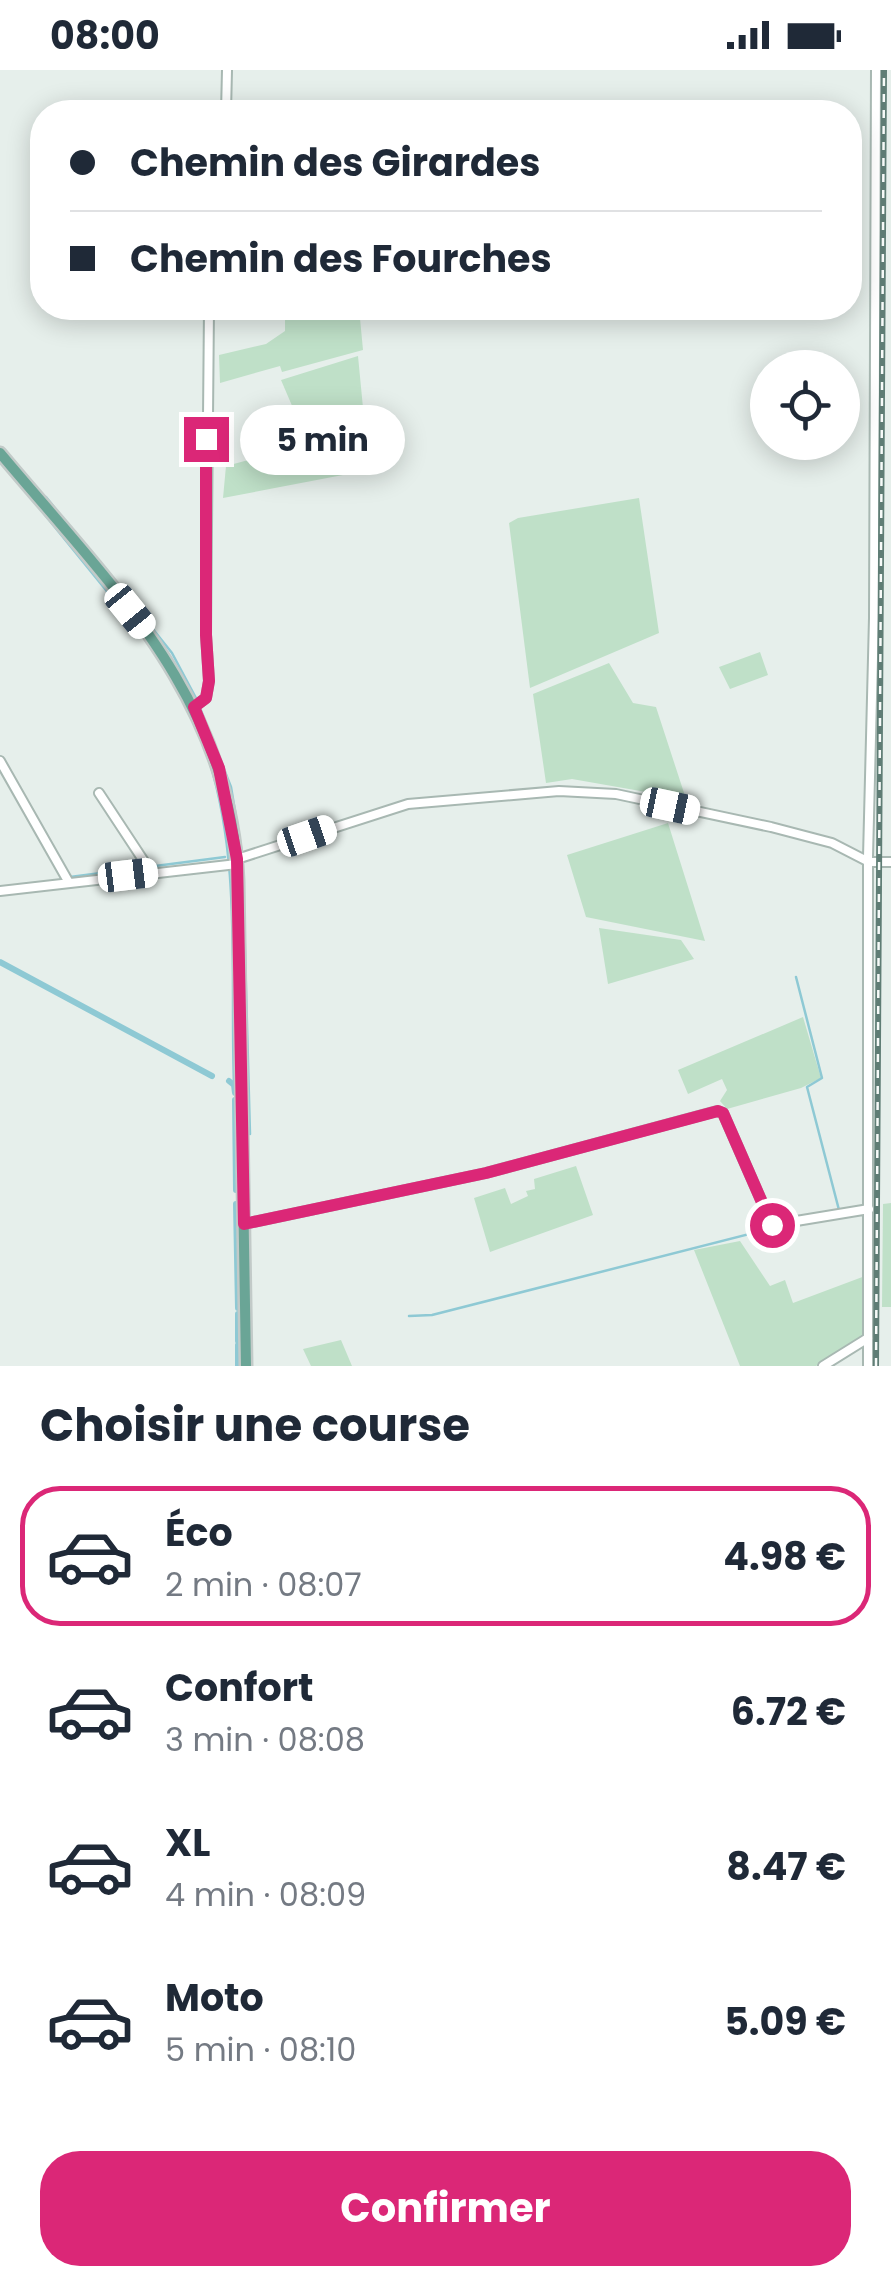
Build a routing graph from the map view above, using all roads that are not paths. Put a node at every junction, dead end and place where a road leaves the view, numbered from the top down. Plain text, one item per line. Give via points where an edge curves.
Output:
1 (227, 70) edge
2 (876, 70) edge
3 (226, 100) edge
4 (209, 320) edge
5 (0, 453) edge
6 (194, 707) junction
7 (0, 761) edge
8 (99, 793) dead end
9 (237, 862) junction
10 (869, 862) junction
11 (891, 862) edge
12 (152, 872) junction
13 (68, 882) junction
14 (0, 891) edge
15 (868, 1208) junction
16 (244, 1224) junction
17 (868, 1338) junction
18 (246, 1366) edge
19 (822, 1366) edge
20 (868, 1366) edge

1 - 3 street
2 - 10 street
4 - 6 street via 209,681 206,698
5 - 6 main road via 155,642
6 - 9 main road via 219,768
7 - 13 street
8 - 12 street
9 - 10 street via 408,804 559,791 616,794 771,827 832,842
9 - 12 street
9 - 16 main road
10 - 11 street
10 - 15 street
12 - 13 street
13 - 14 street
15 - 16 street via 772,1225 718,1111 486,1173
15 - 17 street
16 - 18 main road
17 - 19 street
17 - 20 street

